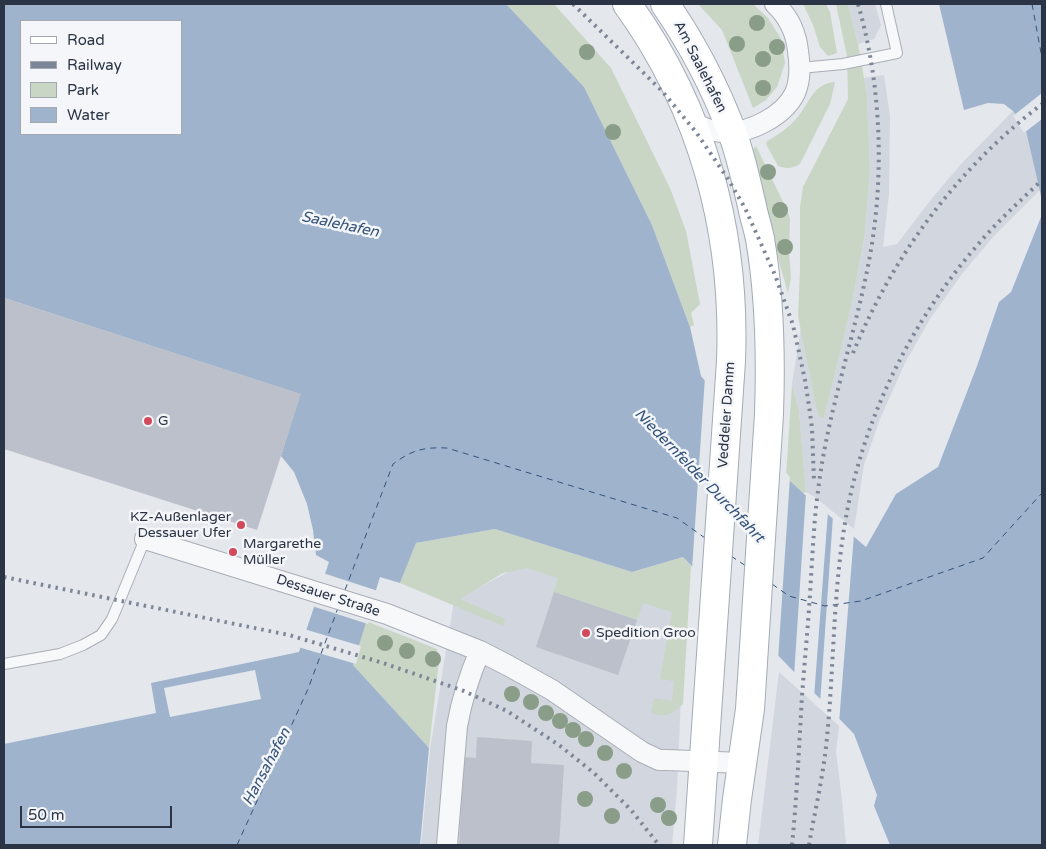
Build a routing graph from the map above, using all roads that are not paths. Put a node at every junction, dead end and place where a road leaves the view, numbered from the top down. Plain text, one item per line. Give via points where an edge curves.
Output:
1 (627, 4) edge
2 (665, 4) edge
3 (775, 4) edge
4 (886, 4) edge
5 (800, 68) junction
6 (692, 122) junction
7 (732, 132) junction
8 (145, 539) joint
9 (480, 651) junction
10 (4, 664) edge
11 (703, 762) junction
12 (742, 763) junction
13 (447, 845) edge
14 (698, 845) edge
15 (732, 845) edge

1 - 6 main road via 657,49
2 - 7 main road, Am Saalehafen via 683,29
3 - 5 street via 792,27
4 - 5 lane via 897,53 843,64
5 - 7 street via 794,94 785,106 762,123
6 - 7 street via 713,130
6 - 11 main road, Veddeler Damm via 713,187 722,229 732,332
7 - 12 main road via 760,239 770,366 750,709
8 - 9 street, Dessauer Straße via 387,614
8 - 10 lane via 112,619 101,635 60,654
9 - 11 street, Dessauer Straße via 552,690 650,757
9 - 13 street via 464,691 457,726
11 - 12 street, Dessauer Straße
11 - 14 main road, Veddeler Damm
12 - 15 main road

